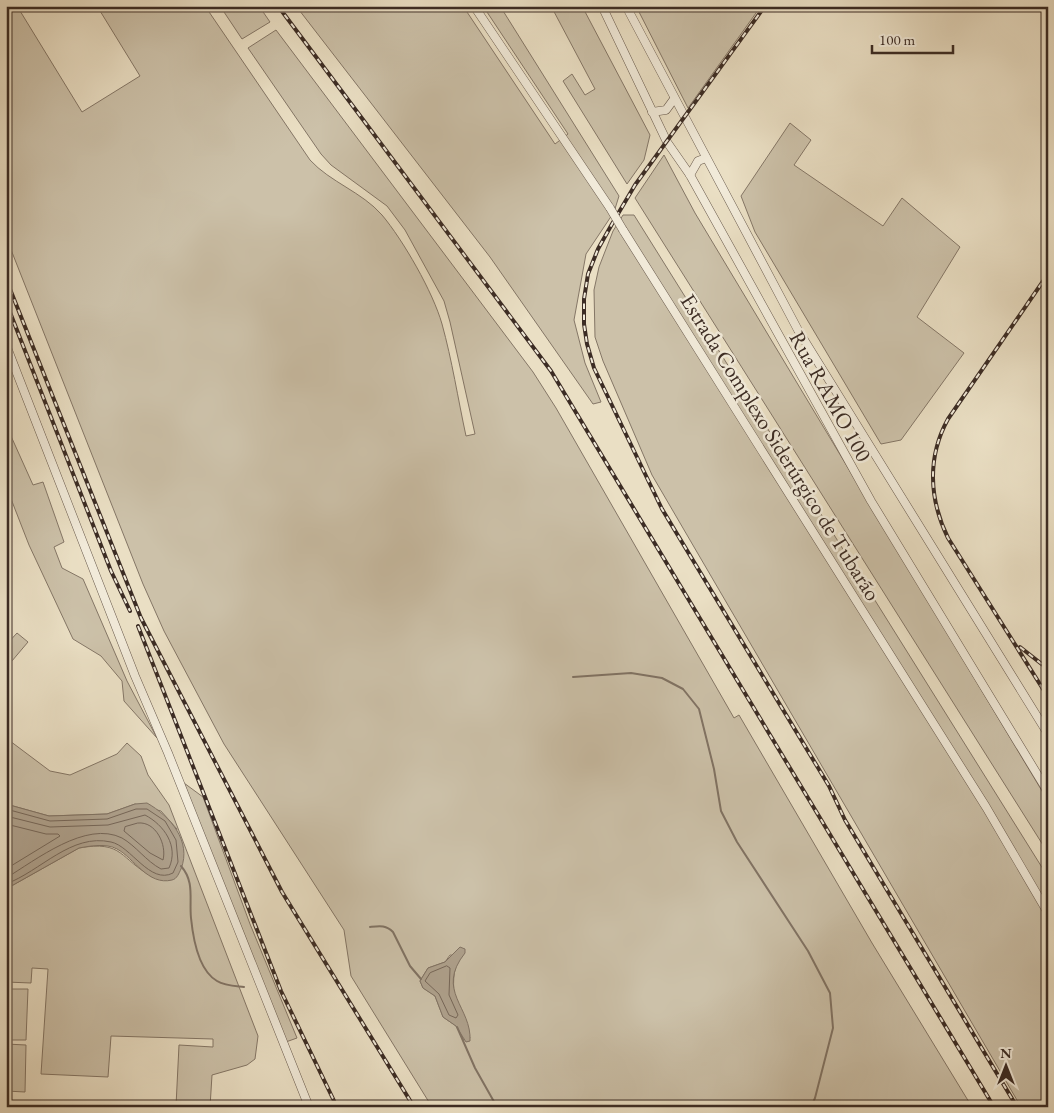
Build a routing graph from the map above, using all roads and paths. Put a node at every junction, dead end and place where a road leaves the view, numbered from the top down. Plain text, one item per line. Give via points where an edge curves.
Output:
1 (474, 6) edge
2 (602, 6) edge
3 (626, 6) edge
4 (674, 99) junction
5 (652, 112) junction
6 (706, 158) junction
7 (690, 175) junction
8 (6, 345) edge
9 (1048, 734) edge
10 (1048, 792) edge
11 (1048, 913) edge
12 (309, 1107) edge

1 - 11 street, Estrada Complexo Siderúrgico de Tubarão, bridge via 610,208 986,807
2 - 5 street, Rua RAMO 100
3 - 4 street, Rua RAMO 100
4 - 5 street via 666,110
4 - 6 street, Rua RAMO 100
5 - 7 street, Rua RAMO 100 via 667,142
6 - 7 street via 698,161
6 - 9 street, Rua RAMO 100 via 838,397
7 - 10 street, Rua RAMO 100 via 871,501
8 - 12 street

